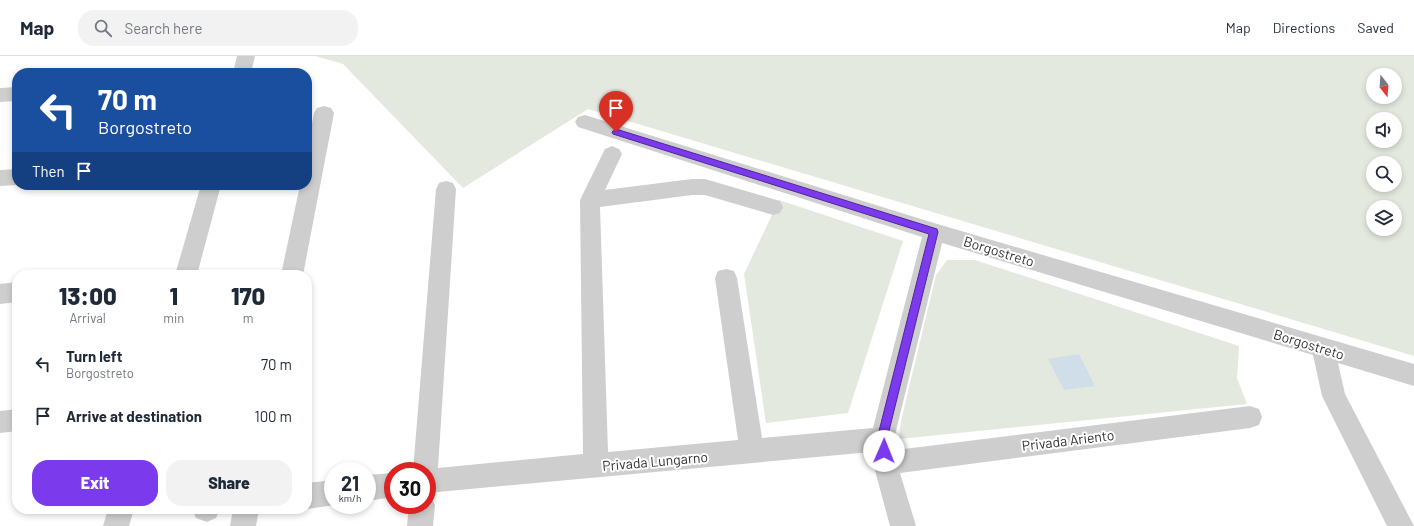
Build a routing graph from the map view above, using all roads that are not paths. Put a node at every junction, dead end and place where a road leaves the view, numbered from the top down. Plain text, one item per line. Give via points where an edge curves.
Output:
1 (246, 56) edge
2 (243, 68) edge
3 (12, 94) edge
4 (0, 95) edge
5 (324, 113) dead end
6 (585, 122) dead end
7 (612, 154) dead end
8 (312, 174) edge
9 (12, 177) edge
10 (0, 178) edge
11 (446, 189) dead end
12 (210, 190) edge
13 (309, 190) edge
14 (590, 200) junction
15 (772, 207) dead end
16 (934, 232) junction
17 (187, 270) edge
18 (293, 270) edge
19 (726, 278) dead end
20 (12, 293) edge
21 (0, 294) edge
22 (1323, 348) junction
23 (1414, 375) edge
24 (1250, 416) dead end
25 (12, 421) edge
26 (0, 422) edge
27 (882, 439) junction
28 (752, 451) junction
29 (426, 462) edge
30 (885, 463) junction
31 (596, 466) junction
32 (436, 480) edge
33 (324, 494) edge
34 (312, 495) edge
35 (120, 514) edge
36 (245, 514) edge
37 (421, 514) edge
38 (116, 526) edge
39 (243, 526) edge
40 (420, 526) edge
41 (903, 526) edge
42 (1401, 526) edge

1 - 2 street
3 - 4 street
5 - 8 street
6 - 16 street, Borgostreto
7 - 14 street
9 - 10 street
11 - 29 street
12 - 17 street
13 - 18 street
14 - 15 street via 705,187
14 - 31 street
16 - 22 street, Borgostreto
16 - 27 street
19 - 28 street
20 - 21 street
22 - 23 street, Borgostreto
22 - 42 street via 1334,396
24 - 30 street, Privada Ariento
25 - 26 street
27 - 28 street, Privada Lungarno
27 - 30 street
28 - 31 street, Privada Lungarno
30 - 41 street
31 - 32 street, Privada Lungarno
33 - 34 street
35 - 38 street
36 - 39 street
37 - 40 street

